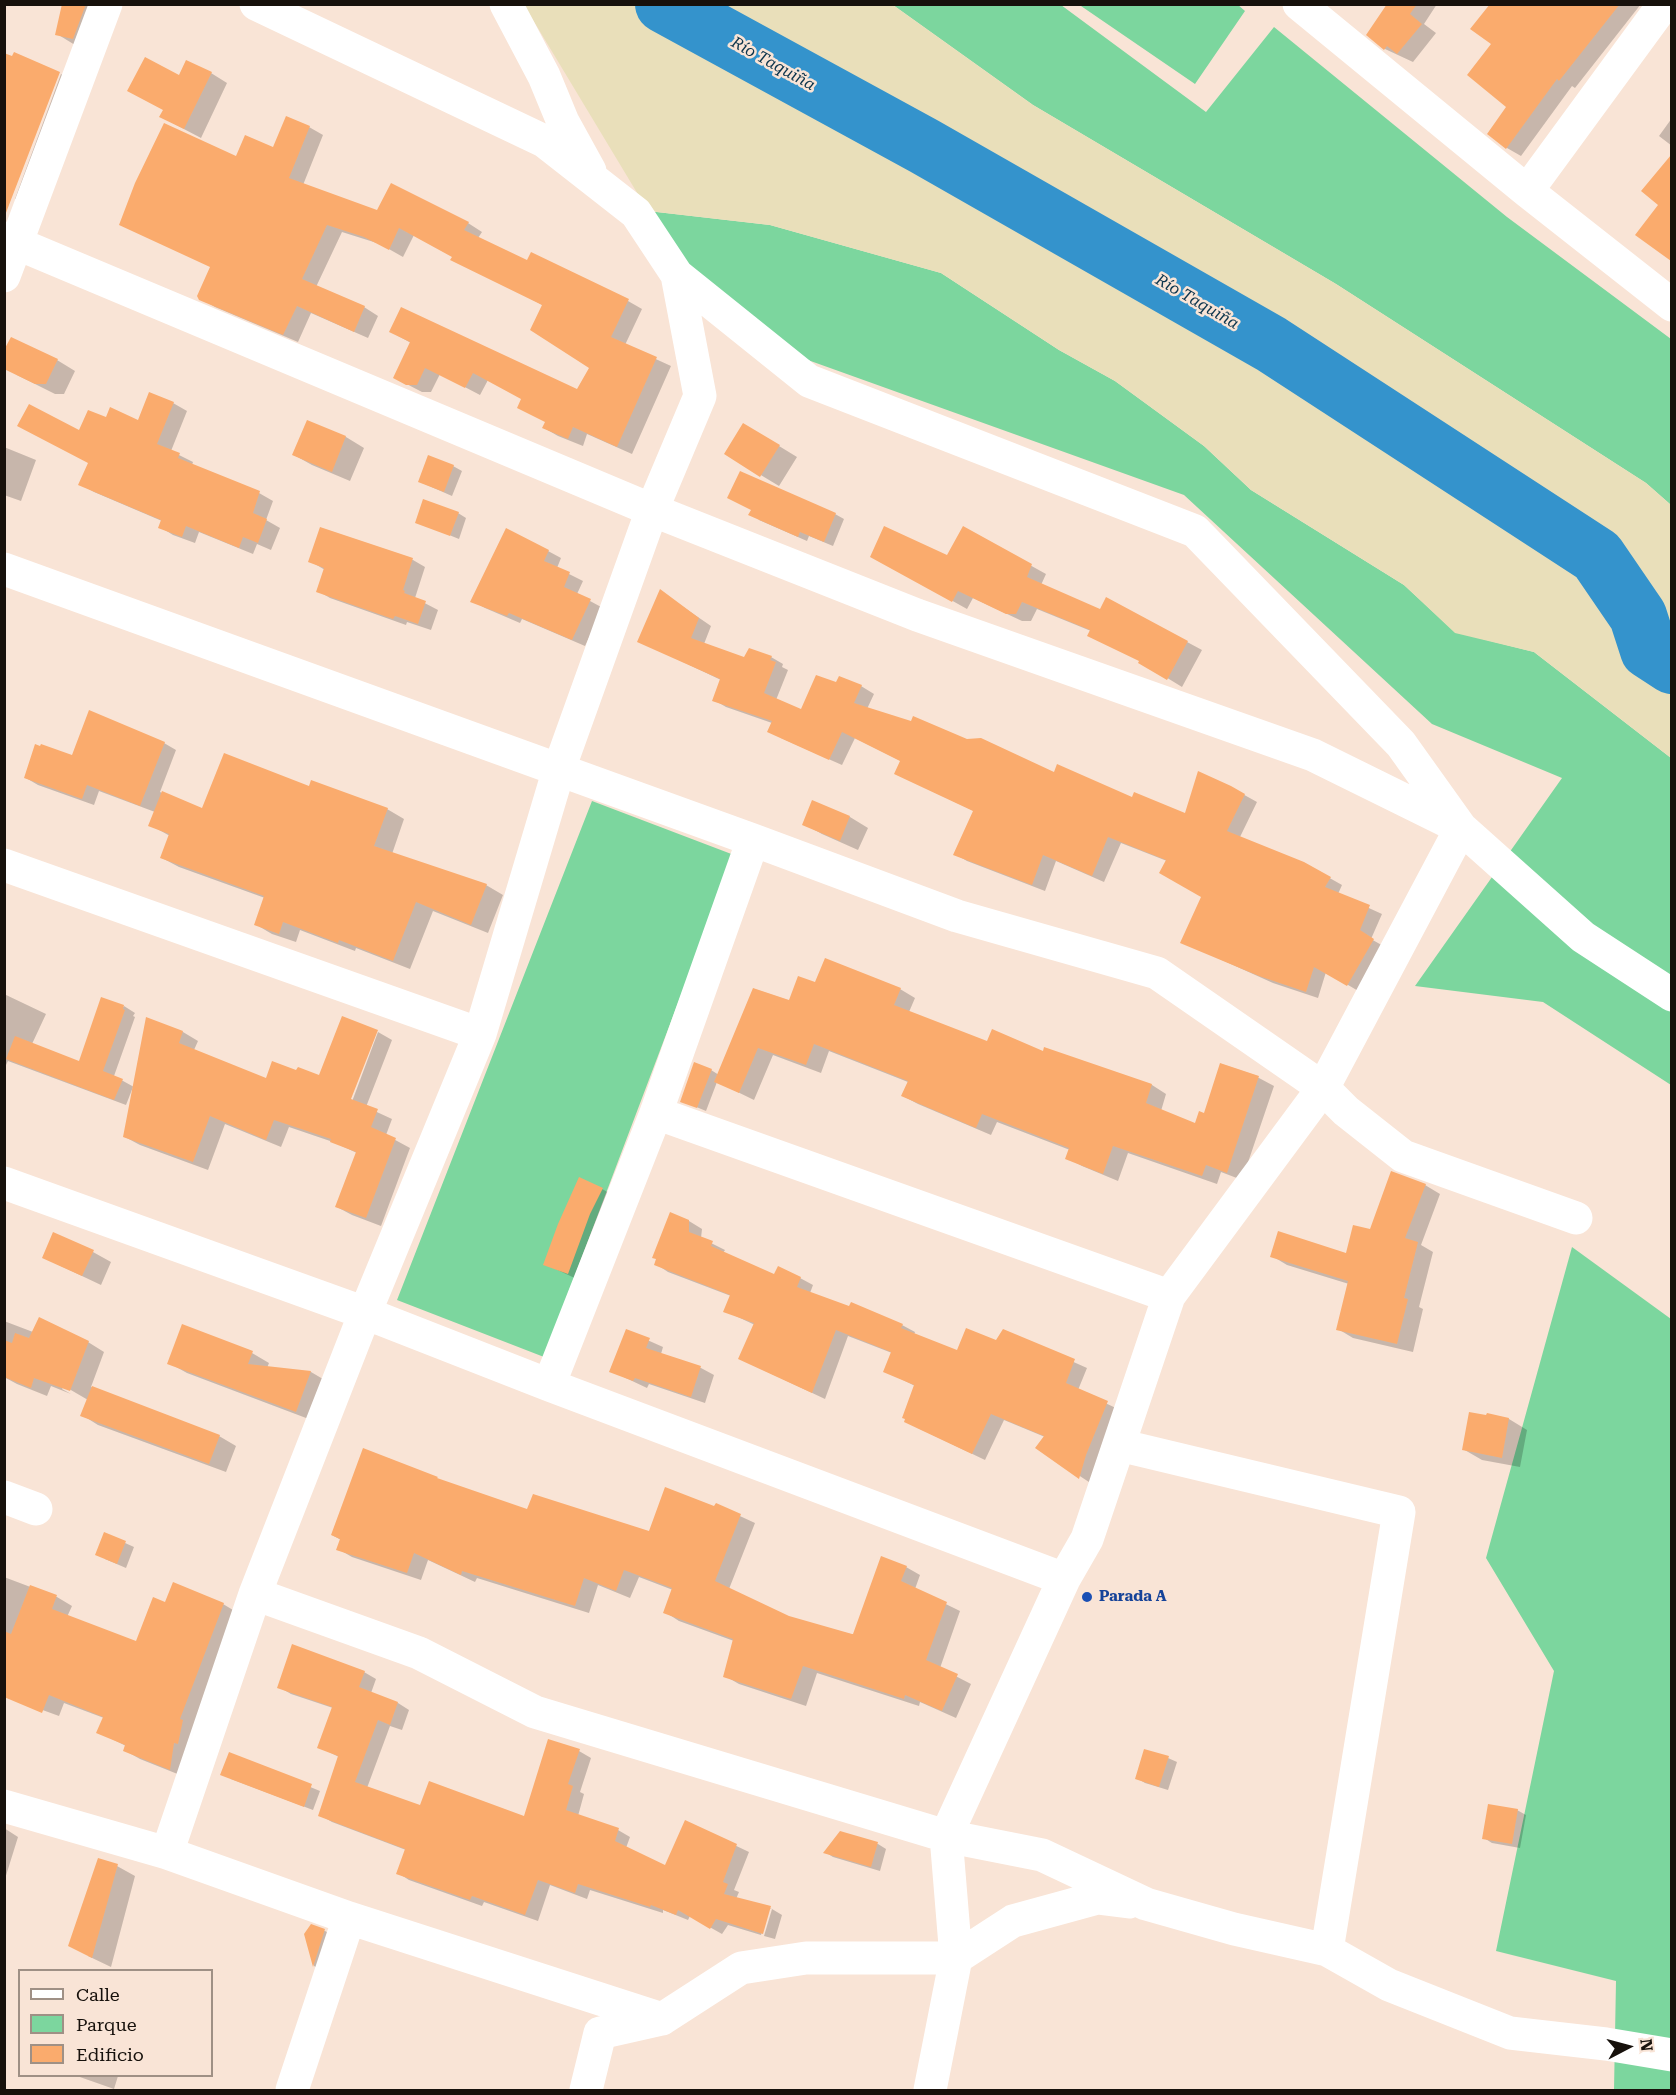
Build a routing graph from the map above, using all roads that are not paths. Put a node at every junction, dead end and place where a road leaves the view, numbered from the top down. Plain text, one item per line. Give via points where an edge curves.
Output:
1 (106, 4) edge
2 (256, 4) edge
3 (506, 4) edge
4 (1299, 4) edge
5 (1664, 4) edge
6 (596, 183) junction
7 (1527, 191) junction
8 (10, 241) edge
9 (677, 275) junction
10 (4, 276) edge
11 (1671, 305) edge
12 (652, 510) junction
13 (4, 569) edge
14 (559, 769) junction
15 (1461, 828) junction
16 (753, 840) junction
17 (4, 865) edge
18 (1671, 995) edge
19 (480, 1034) junction
20 (1323, 1088) junction
21 (656, 1113) junction
22 (4, 1183) edge
23 (1576, 1218) dead end
24 (1169, 1296) junction
25 (365, 1313) junction
26 (549, 1385) junction
27 (1119, 1445) junction
28 (4, 1497) edge
29 (36, 1509) dead end
30 (1064, 1579) junction
31 (255, 1594) junction
32 (4, 1806) edge
33 (946, 1836) junction
34 (167, 1853) junction
35 (1146, 1904) junction
36 (349, 1918) junction
37 (1327, 1950) junction
38 (956, 1958) junction
39 (662, 2019) junction
40 (1671, 2055) edge
41 (292, 2091) edge
42 (586, 2091) edge
43 (930, 2091) edge

1 - 8 street
2 - 6 street via 544,141
3 - 6 street
4 - 7 street
5 - 7 street
6 - 9 street via 636,213
7 - 11 street
8 - 10 street
8 - 12 street
9 - 12 street via 700,396
9 - 15 street via 809,381 1195,531 1401,744
12 - 14 street
12 - 15 street via 917,615 1313,755
13 - 14 street
14 - 16 street
14 - 19 street
15 - 18 street via 1583,937
15 - 20 street
16 - 20 street via 957,916 1157,973
16 - 21 street
17 - 19 street
19 - 25 street
20 - 23 street via 1346,1112 1403,1156
20 - 24 street
21 - 24 street
21 - 26 street
22 - 25 street
24 - 27 street
25 - 26 street
25 - 31 street
26 - 30 street
27 - 30 street via 1087,1539
27 - 37 street via 1400,1512
28 - 29 street
30 - 33 street
31 - 33 street via 419,1653 535,1712
31 - 34 street
32 - 34 street
33 - 35 street via 1042,1855
33 - 38 street
34 - 36 street
35 - 37 street
35 - 38 street via 1098,1898 1013,1921
36 - 39 street
36 - 41 street
37 - 40 street via 1389,1985 1510,2033
38 - 39 street via 806,1958 741,1968
38 - 43 street
39 - 42 street via 600,2033

